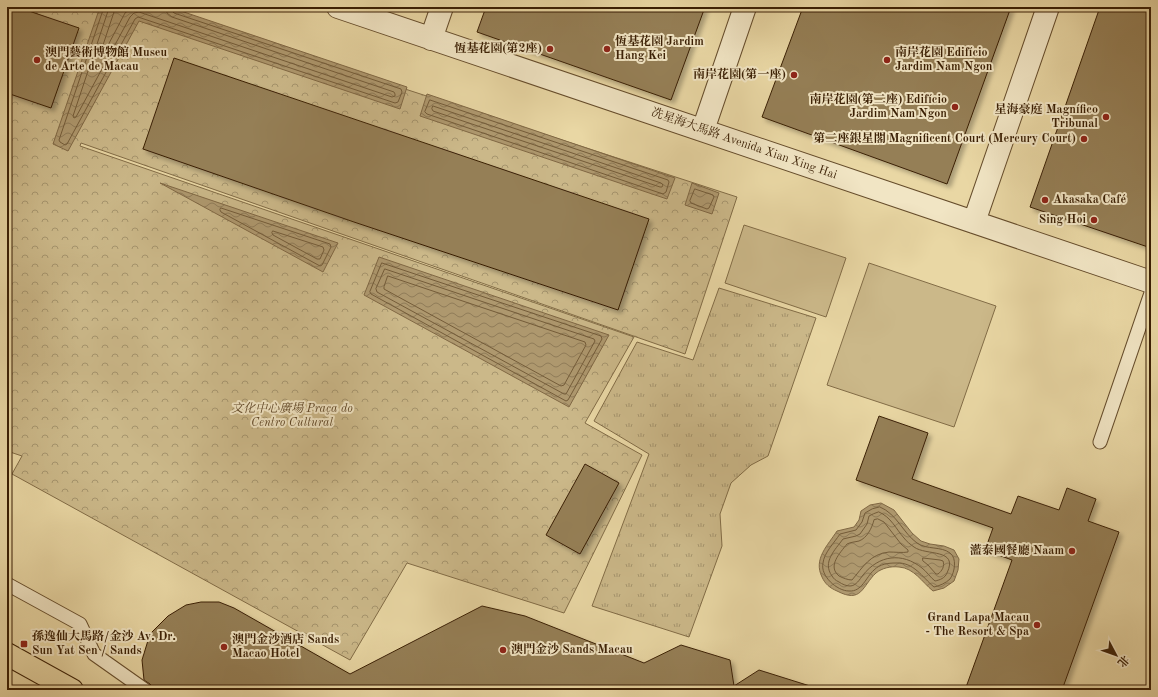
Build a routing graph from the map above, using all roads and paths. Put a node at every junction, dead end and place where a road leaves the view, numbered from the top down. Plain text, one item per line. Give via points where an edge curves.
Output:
1 (338, 7) edge
2 (442, 7) edge
3 (745, 7) edge
4 (1048, 7) edge
5 (431, 39) junction
6 (703, 130) junction
7 (974, 222) junction
8 (1151, 282) edge
9 (1151, 293) edge
10 (1100, 442) dead end
11 (7, 584) edge
12 (7, 654) edge
13 (72, 690) edge
14 (145, 690) edge

1 - 5 street, 冼星海大馬路 Avenida Xian Xing Hai
2 - 5 street
3 - 6 street
4 - 7 street
5 - 6 street, 冼星海大馬路 Avenida Xian Xing Hai
6 - 7 street, 冼星海大馬路 Avenida Xian Xing Hai
7 - 8 street, 冼星海大馬路 Avenida Xian Xing Hai
9 - 10 lane
11 - 14 lane via 80,624 94,654
12 - 13 main road

